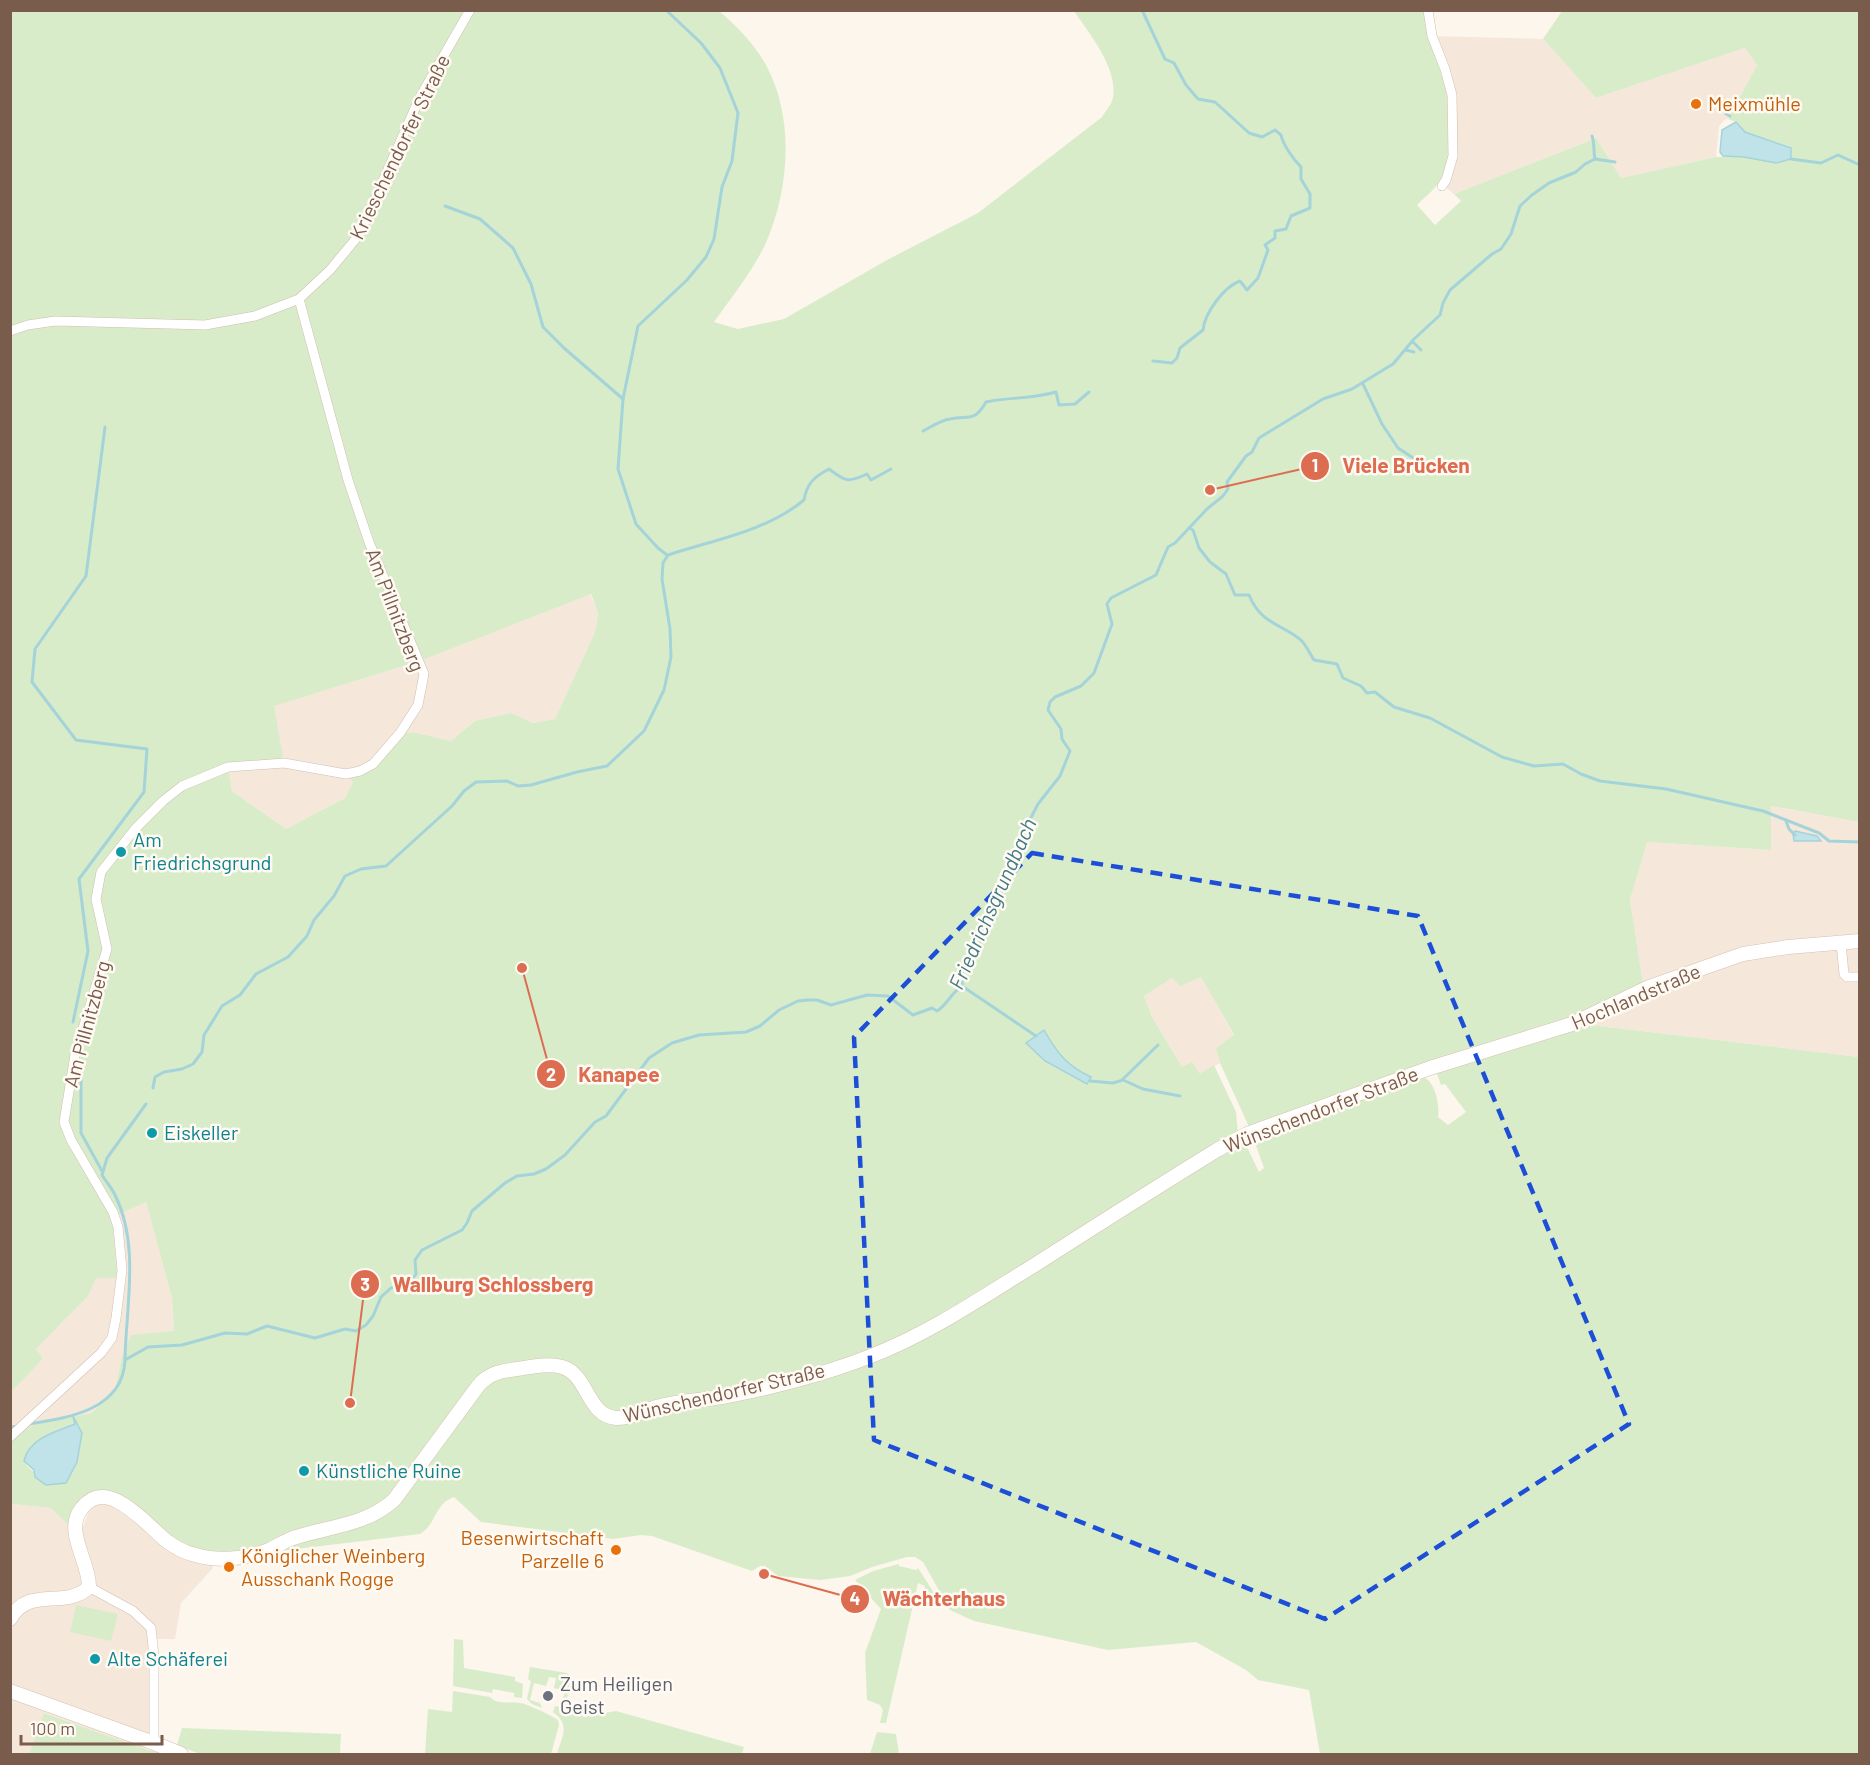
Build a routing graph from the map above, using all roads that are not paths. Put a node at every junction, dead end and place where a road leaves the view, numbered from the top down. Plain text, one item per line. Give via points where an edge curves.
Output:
1 (471, 10) edge
2 (1428, 10) edge
3 (1442, 186) dead end
4 (299, 299) junction
5 (10, 331) edge
6 (1860, 941) edge
7 (1841, 942) junction
8 (1860, 977) edge
9 (1537, 1036) joint
10 (14, 1433) edge
11 (89, 1587) junction
12 (10, 1619) edge
13 (10, 1691) edge
14 (154, 1743) junction
15 (181, 1755) edge

1 - 4 street, Krieschendorfer Straße via 420,97 359,235
2 - 3 street via 1432,36 1452,95 1452,156
4 - 5 street, Krieschendorfer Straße via 255,316 205,325 56,321
4 - 10 street, Am Pillnitzberg via 365,532 424,674 418,705 373,764 360,771 346,774 284,763 228,767 182,786 135,829 101,872 96,899 107,949 75,1055 64,1122 118,1227 122,1270 112,1338 101,1353
6 - 7 street, Hochlandstraße
7 - 8 street via 1844,974
7 - 9 street, Hochlandstraße via 1743,954 1649,987 1598,1013
9 - 11 street, Wünschendorfer Straße via 1430,1068 1247,1134 980,1299 872,1356 832,1370 615,1418 600,1411 565,1367 493,1373 478,1386 394,1500 374,1515 243,1556 220,1559 192,1554 170,1544 122,1502 98,1498 82,1507 76,1527
11 - 12 street via 71,1597 22,1603
11 - 14 street via 133,1611 151,1628
13 - 14 street
14 - 15 street

